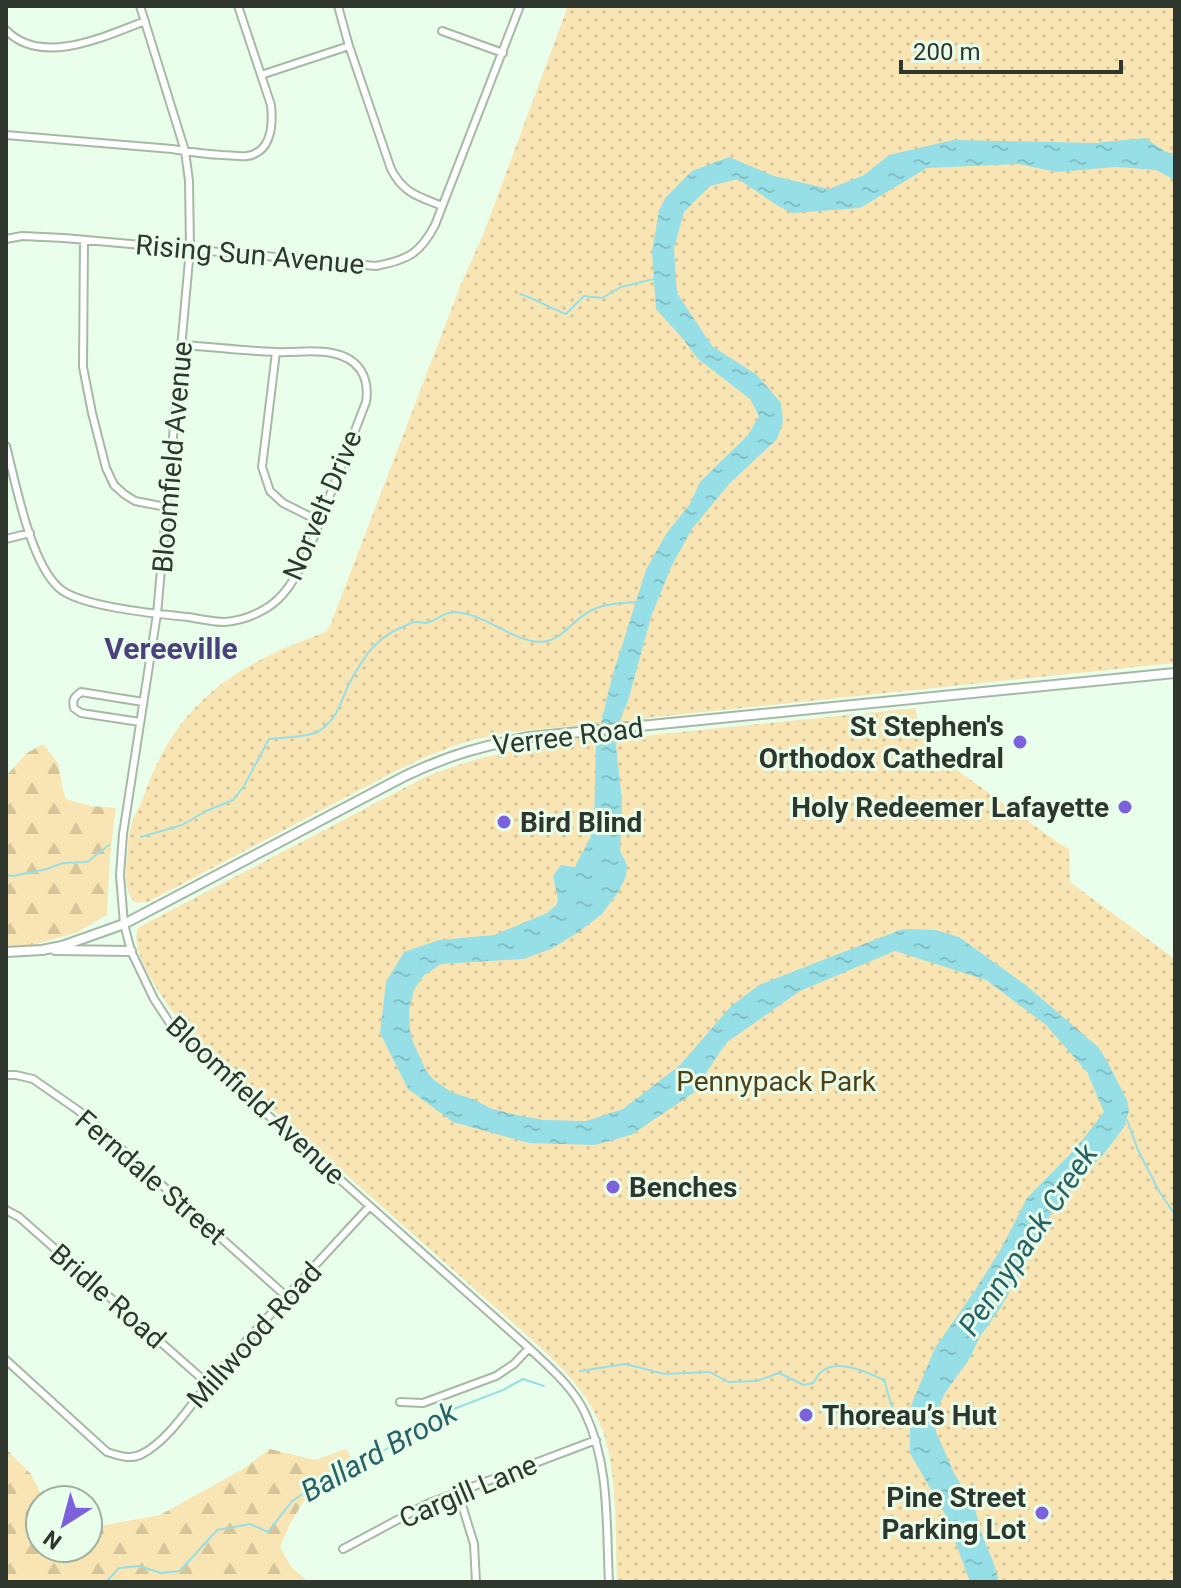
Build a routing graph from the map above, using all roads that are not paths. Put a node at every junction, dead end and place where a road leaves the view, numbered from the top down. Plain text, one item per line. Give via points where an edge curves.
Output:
1 (140, 6) edge
2 (238, 6) edge
3 (338, 6) edge
4 (520, 6) edge
5 (145, 21) junction
6 (6, 30) edge
7 (442, 31) dead end
8 (349, 46) junction
9 (503, 53) junction
10 (261, 75) junction
11 (6, 135) edge
12 (185, 151) junction
13 (442, 206) junction
14 (6, 239) edge
15 (84, 240) junction
16 (190, 249) junction
17 (183, 345) junction
18 (276, 352) junction
19 (6, 446) edge
20 (166, 507) junction
21 (319, 521) junction
22 (30, 533) junction
23 (6, 539) edge
24 (157, 614) junction
25 (1175, 673) edge
26 (143, 702) junction
27 (140, 722) junction
28 (124, 924) junction
29 (42, 950) junction
30 (131, 951) junction
31 (6, 952) edge
32 (6, 1075) edge
33 (370, 1206) junction
34 (6, 1210) edge
35 (287, 1297) junction
36 (529, 1348) junction
37 (6, 1360) edge
38 (208, 1384) junction
39 (400, 1402) dead end
40 (596, 1440) junction
41 (458, 1492) junction
42 (343, 1549) dead end
43 (476, 1582) edge
44 (609, 1582) edge

1 - 5 street, Bloomfield Avenue
2 - 10 street
3 - 8 street
4 - 9 street, Rising Sun Avenue
5 - 6 street via 82,45 60,47 27,45
5 - 12 street, Bloomfield Avenue
7 - 9 street
8 - 10 street
8 - 13 street via 399,185
9 - 13 street, Rising Sun Avenue
10 - 12 street via 273,121 265,144 248,156
11 - 12 street
12 - 16 street, Bloomfield Avenue
13 - 16 street, Rising Sun Avenue via 426,242 397,262 376,266
14 - 15 street, Rising Sun Avenue
15 - 16 street, Rising Sun Avenue
15 - 20 street via 83,367 106,468 124,494
16 - 17 street, Bloomfield Avenue
17 - 18 street
17 - 20 street, Bloomfield Avenue
18 - 21 street via 262,467 270,491
18 - 21 street, Norvelt Drive via 330,352 343,357 361,369 368,389
19 - 22 street, Norvelt Drive
20 - 24 street, Bloomfield Avenue
21 - 24 street, Norvelt Drive via 293,581 267,608 224,622
22 - 23 street
22 - 24 street, Norvelt Drive via 41,564 69,595
24 - 26 street, Bloomfield Avenue
25 - 28 main road, Verree Road via 494,743 435,761
26 - 27 street, Bloomfield Avenue
26 - 27 street via 81,692 73,703 81,713
27 - 28 street, Bloomfield Avenue via 123,834
28 - 29 main road, Verree Road
28 - 30 street, Bloomfield Avenue
29 - 30 main road
29 - 31 main road, Verree Road
30 - 33 street, Bloomfield Avenue via 154,999 187,1043
32 - 35 street, Ferndale Street via 33,1079 79,1111
33 - 35 street, Millwood Road
33 - 36 street, Bloomfield Avenue
34 - 38 street, Bridle Road
35 - 38 street, Millwood Road
36 - 39 street via 496,1376 423,1403
36 - 40 street, Bloomfield Avenue via 573,1393
37 - 38 street, Millwood Road via 107,1452 121,1457 152,1448
40 - 41 street, Cargill Lane
40 - 44 street, Bloomfield Avenue via 604,1482
41 - 42 street, Cargill Lane
41 - 43 street via 474,1544

